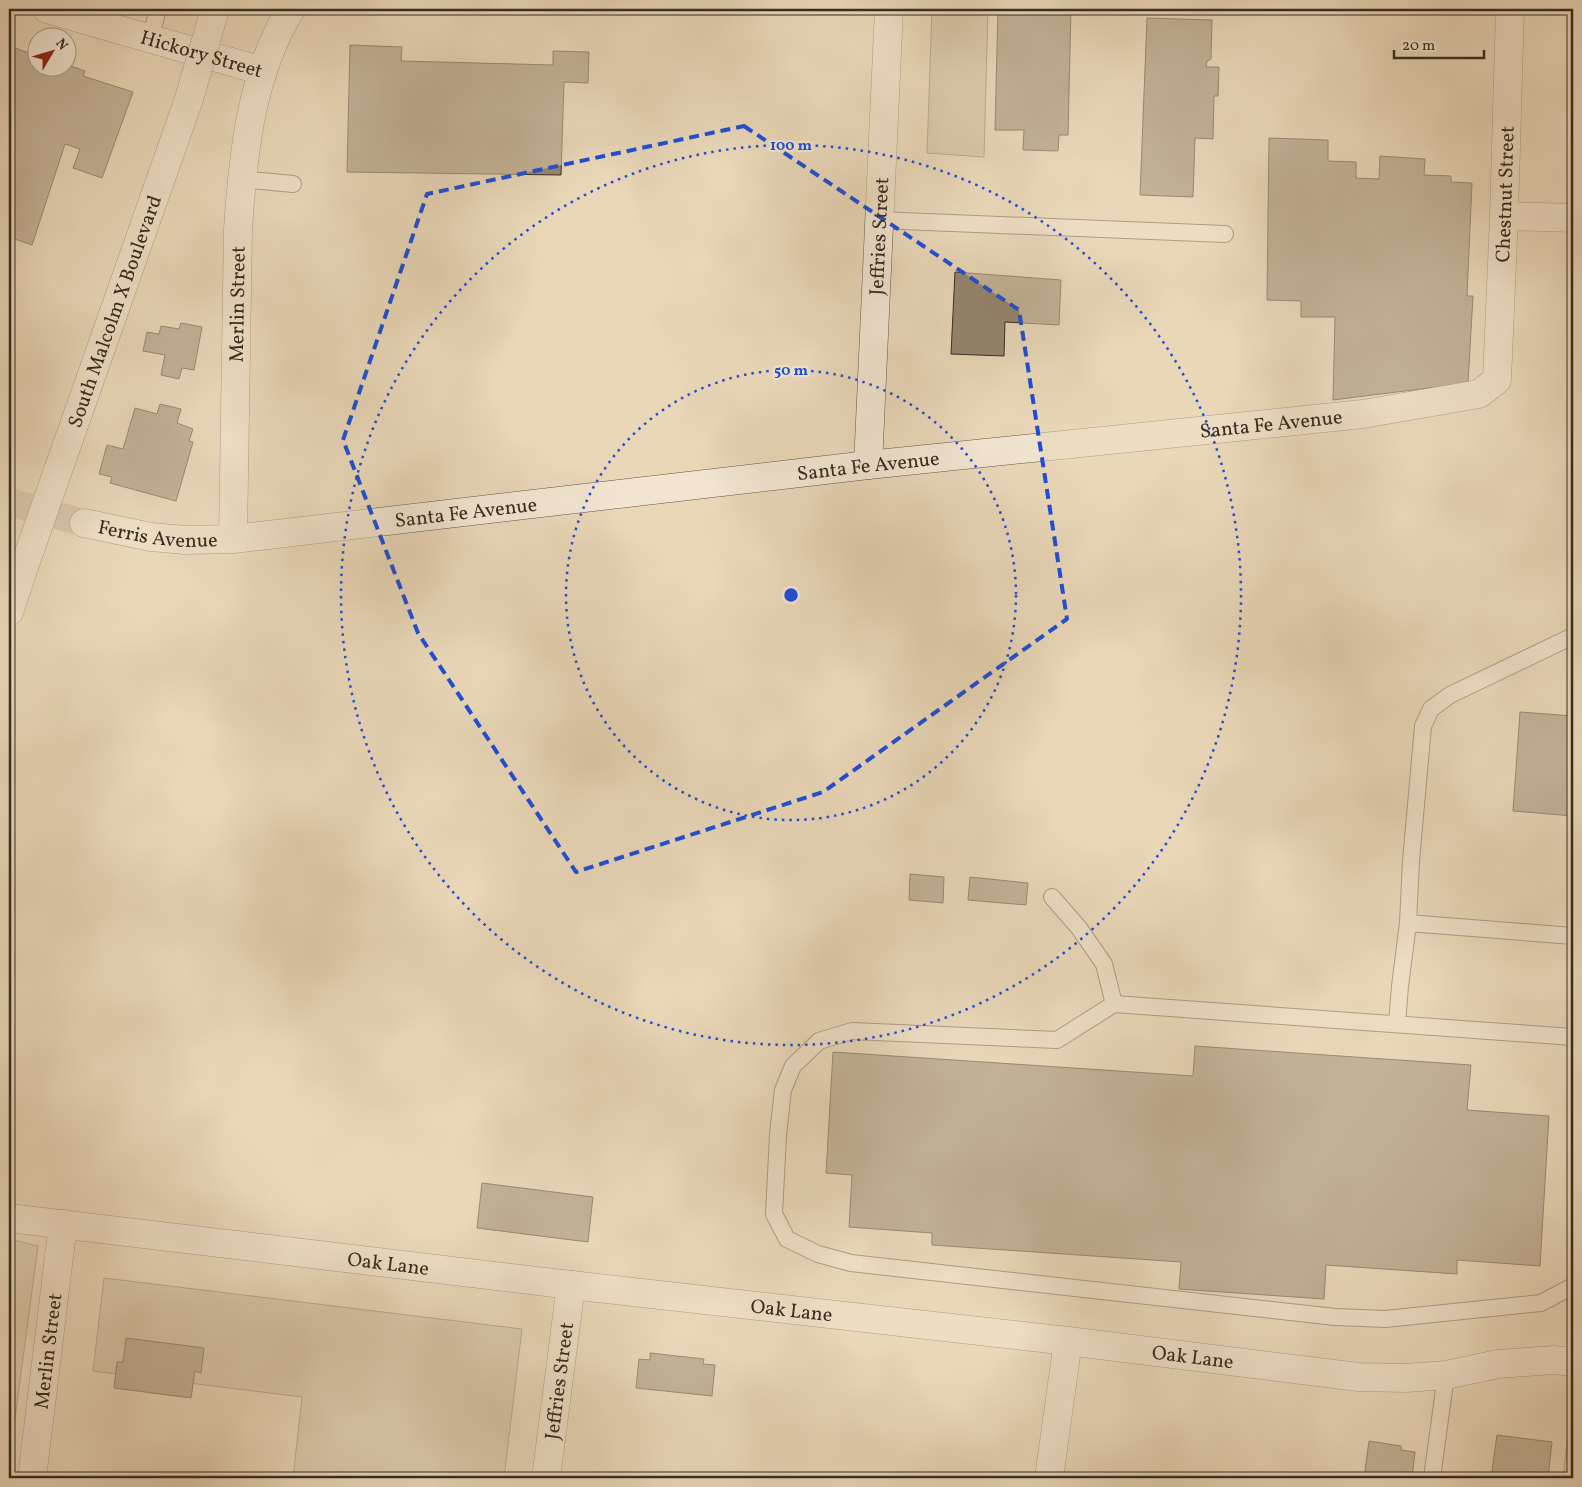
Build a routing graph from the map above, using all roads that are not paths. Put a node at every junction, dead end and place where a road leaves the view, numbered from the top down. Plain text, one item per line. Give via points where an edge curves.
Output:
1 (47, 9) edge
2 (158, 9) edge
3 (215, 9) edge
4 (889, 9) edge
5 (1510, 9) edge
6 (287, 12) edge
7 (150, 40) junction
8 (263, 71) junction
9 (241, 179) junction
10 (293, 184) dead end
11 (1504, 216) junction
12 (1573, 218) edge
13 (878, 220) junction
14 (1226, 234) dead end
15 (1497, 380) joint
16 (868, 465) junction
17 (84, 523) tunnel mouth
18 (233, 539) junction
19 (9, 612) edge
20 (1573, 636) edge
21 (1052, 897) dead end
22 (1408, 923) junction
23 (1573, 936) edge
24 (1114, 1004) junction
25 (1397, 1024) junction
26 (1573, 1038) edge
27 (9, 1218) edge
28 (63, 1224) junction
29 (571, 1285) junction
30 (1573, 1286) edge
31 (1068, 1341) junction
32 (1573, 1362) edge
33 (1446, 1375) junction
34 (32, 1478) edge
35 (546, 1478) edge
36 (1049, 1478) edge
37 (1432, 1478) edge

1 - 7 street, Hickory Street
2 - 7 lane
3 - 19 street, South Malcolm X Boulevard, bridge via 188,99
4 - 13 street, Jeffries Street
5 - 11 street, Chestnut Street
6 - 8 street, Hickory Street
7 - 8 street, Hickory Street
8 - 9 street, Merlin Street
9 - 10 lane
9 - 18 street, Merlin Street
11 - 12 street
11 - 15 street, Chestnut Street
13 - 14 lane
13 - 16 street, Jeffries Street
15 - 16 street, Santa Fe Avenue via 1479,394 1363,414
16 - 18 street, Santa Fe Avenue
17 - 18 street, Ferris Avenue via 151,537
20 - 22 lane via 1450,695 1432,709 1423,726 1410,861
21 - 24 lane via 1104,964
22 - 23 lane
22 - 25 lane
24 - 25 lane
24 - 30 lane via 1057,1040 852,1030 819,1041 794,1066 783,1090 774,1214 787,1239 818,1254 851,1263 1335,1317 1385,1319 1541,1303
25 - 26 lane
27 - 28 street, Oak Lane
28 - 29 street, Oak Lane
28 - 34 street, Merlin Street
29 - 31 street, Oak Lane
29 - 35 street, Jeffries Street
31 - 33 street, Oak Lane via 1358,1377
31 - 36 street
32 - 33 street, Oak Lane via 1554,1360 1498,1364
33 - 37 lane

